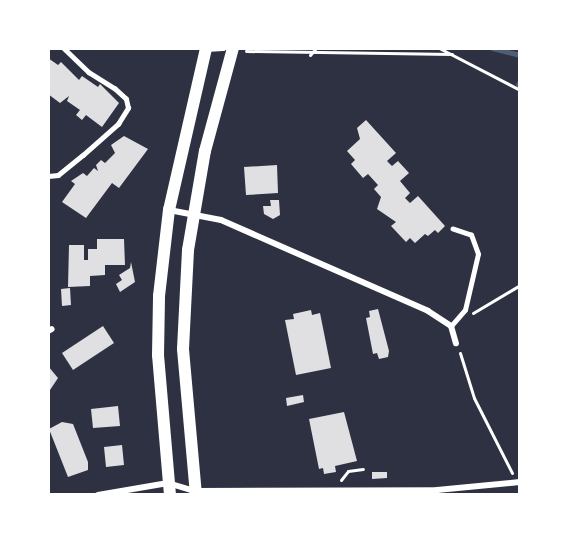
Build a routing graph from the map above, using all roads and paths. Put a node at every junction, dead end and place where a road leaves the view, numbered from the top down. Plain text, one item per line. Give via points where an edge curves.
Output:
1 (63, 48) edge
2 (204, 48) edge
3 (223, 48) edge
4 (235, 48) edge
5 (316, 48) edge
6 (439, 48) edge
7 (452, 54) junction
8 (310, 55) junction
9 (520, 90) edge
10 (48, 176) edge
11 (169, 210) junction
12 (193, 213) junction
13 (453, 229) dead end
14 (520, 285) edge
15 (461, 317) junction
16 (451, 326) junction
17 (456, 343) joint
18 (363, 470) dead end
19 (341, 482) dead end
20 (517, 483) edge
21 (169, 489) edge
22 (195, 493) edge
23 (98, 495) edge

1 - 10 lane via 89,73 121,94 128,108 118,124 83,155 58,176
2 - 3 street
2 - 11 main road
4 - 8 path
4 - 12 main road
5 - 8 path
6 - 7 path
7 - 8 path
7 - 9 path
11 - 12 street
11 - 21 main road via 159,296 158,355
12 - 16 street via 220,220 428,311
12 - 22 main road via 183,349
13 - 15 lane via 471,235 478,254
14 - 15 path
15 - 16 lane
16 - 17 street
17 - 20 path via 470,390
18 - 19 path via 348,471
20 - 22 street via 437,490
21 - 22 street
21 - 23 street

